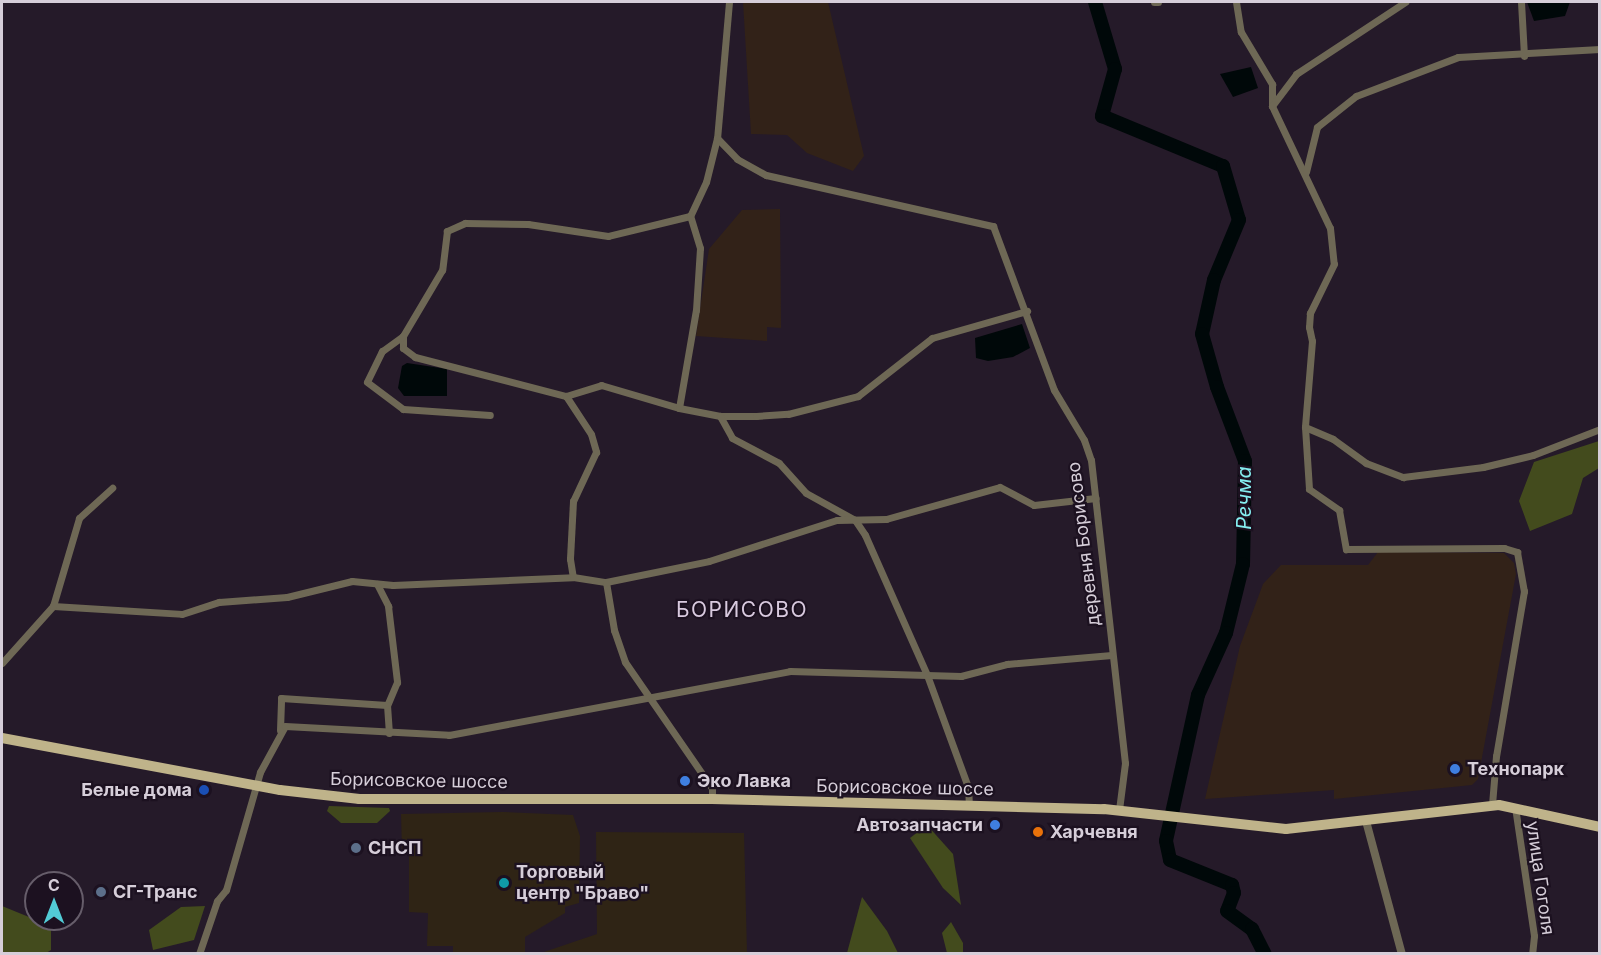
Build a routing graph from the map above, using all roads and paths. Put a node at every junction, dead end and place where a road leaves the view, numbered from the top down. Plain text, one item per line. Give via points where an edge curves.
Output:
1 (729, 2) edge
2 (1236, 2) edge
3 (1405, 2) edge
4 (1521, 2) edge
5 (1599, 49) edge
6 (1524, 56) junction
7 (1272, 106) junction
8 (717, 138) junction
9 (1306, 171) junction
10 (690, 216) junction
11 (1027, 311) junction
12 (403, 336) junction
13 (566, 396) junction
14 (680, 408) junction
15 (490, 415) dead end
16 (720, 416) junction
17 (1305, 427) junction
18 (1599, 429) edge
19 (112, 488) dead end
20 (1096, 498) junction
21 (855, 520) junction
22 (573, 577) junction
23 (606, 582) junction
24 (376, 584) junction
25 (52, 606) junction
26 (1112, 655) junction
27 (2, 663) edge
28 (927, 675) junction
29 (649, 698) junction
30 (387, 705) junction
31 (280, 729) junction
32 (389, 733) junction
33 (2, 738) edge
34 (256, 786) junction
35 (712, 799) junction
36 (1492, 805) junction
37 (969, 806) junction
38 (1515, 807) junction
39 (1119, 810) junction
40 (1366, 821) junction
41 (1599, 827) edge
42 (199, 954) edge
43 (1402, 954) edge
44 (1532, 954) edge

1 - 8 street
2 - 7 street via 1241,32 1272,84
3 - 7 street via 1296,74
4 - 6 street
5 - 6 street
6 - 9 street via 1458,57 1356,96 1317,127
7 - 9 street
8 - 10 street via 706,182
8 - 11 street, деревня Борисово via 737,159 766,175 993,226
9 - 17 street via 1330,228 1334,264 1310,313
10 - 12 street via 608,236 528,224 465,223 447,231 442,270
10 - 14 street via 700,248 696,310
11 - 16 street via 932,338 858,396 788,414
11 - 20 street, деревня Борисово via 1054,390 1088,450
12 - 13 street via 403,348 415,357
12 - 15 street via 382,351 367,382 403,409
13 - 14 street via 601,385
13 - 22 street via 591,434 596,452 573,501
14 - 16 street
16 - 21 street via 732,438 779,463 806,493
17 - 18 street via 1333,439 1366,463 1403,477 1483,467 1533,455
17 - 36 street via 1309,489 1339,510 1346,549 1504,548 1518,552 1524,591 1496,756
19 - 25 street via 79,518
20 - 21 street via 1034,505 1000,487 886,519
20 - 26 street, деревня Борисово
21 - 23 street via 837,520 709,561
21 - 28 street
22 - 23 street
22 - 24 street
23 - 29 street via 614,630 625,662
24 - 25 street via 352,581 287,597 219,602 182,614
24 - 30 street via 388,606 397,682
25 - 27 street
26 - 28 street via 1007,664 961,676
26 - 39 street, деревня Борисово via 1125,763
28 - 29 street via 790,671
28 - 37 street via 968,787
29 - 32 street via 449,735
29 - 35 street via 712,788
30 - 31 street via 281,698
30 - 32 street
31 - 32 street via 285,726
31 - 34 street
33 - 34 main road, Борисовское шоссе
34 - 35 main road, Борисовское шоссе via 359,799
34 - 42 street via 226,890 217,901
35 - 37 main road, Борисовское шоссе
36 - 38 main road, Борисовское шоссе
36 - 40 main road, Борисовское шоссе
37 - 39 main road, Борисовское шоссе
38 - 41 main road, Борисовское шоссе
38 - 44 street, улица Гоголя via 1534,936
39 - 40 main road, Борисовское шоссе via 1286,830
40 - 43 street

